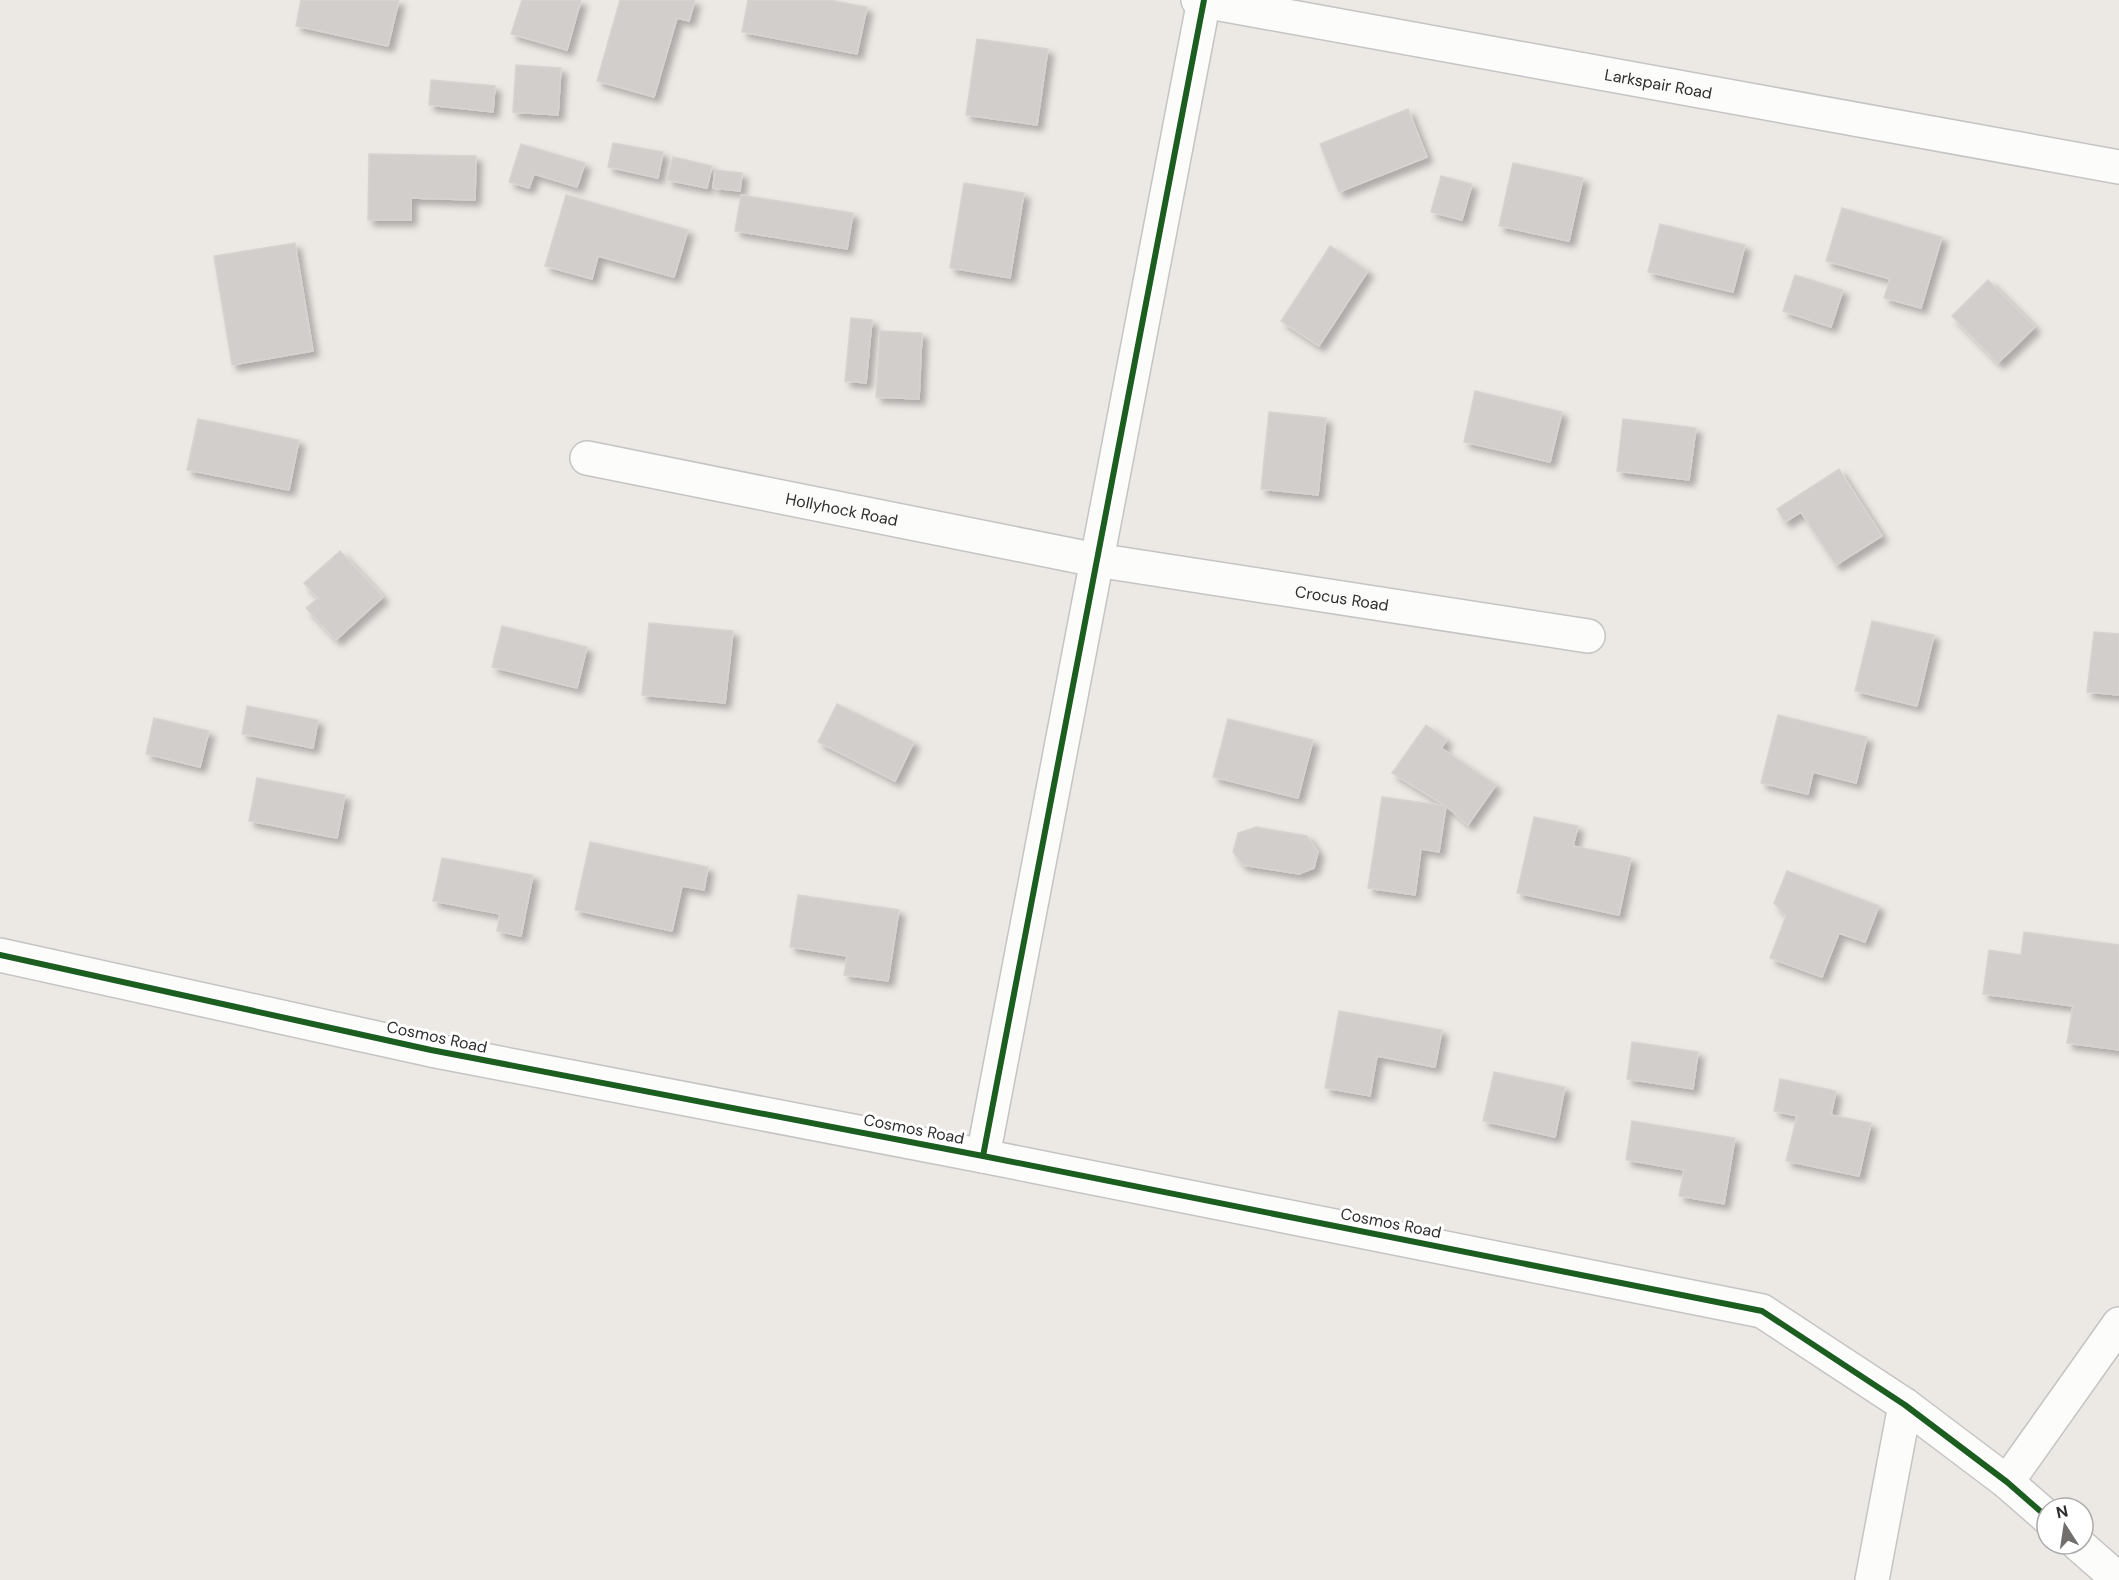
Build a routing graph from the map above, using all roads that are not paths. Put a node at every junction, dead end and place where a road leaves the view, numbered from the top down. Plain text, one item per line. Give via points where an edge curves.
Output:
1 (1202, 0) edge
2 (2119, 167) edge
3 (587, 458) dead end
4 (1096, 560) junction
5 (1588, 636) dead end
6 (0, 955) edge
7 (982, 1156) junction
8 (2119, 1324) edge
9 (1905, 1405) junction
10 (2007, 1482) junction
11 (2035, 1506) edge
12 (2092, 1556) edge
13 (1872, 1580) edge
14 (2119, 1580) edge

1 - 2 street, Larkspair Road
1 - 4 street
3 - 4 street, Hollyhock Road
4 - 5 street, Crocus Road
4 - 7 street
6 - 7 street, Cosmos Road via 431,1050
7 - 9 street, Cosmos Road via 1762,1311
8 - 10 street
9 - 10 street, Cosmos Road
9 - 13 street
10 - 11 street, Cosmos Road
12 - 14 street

